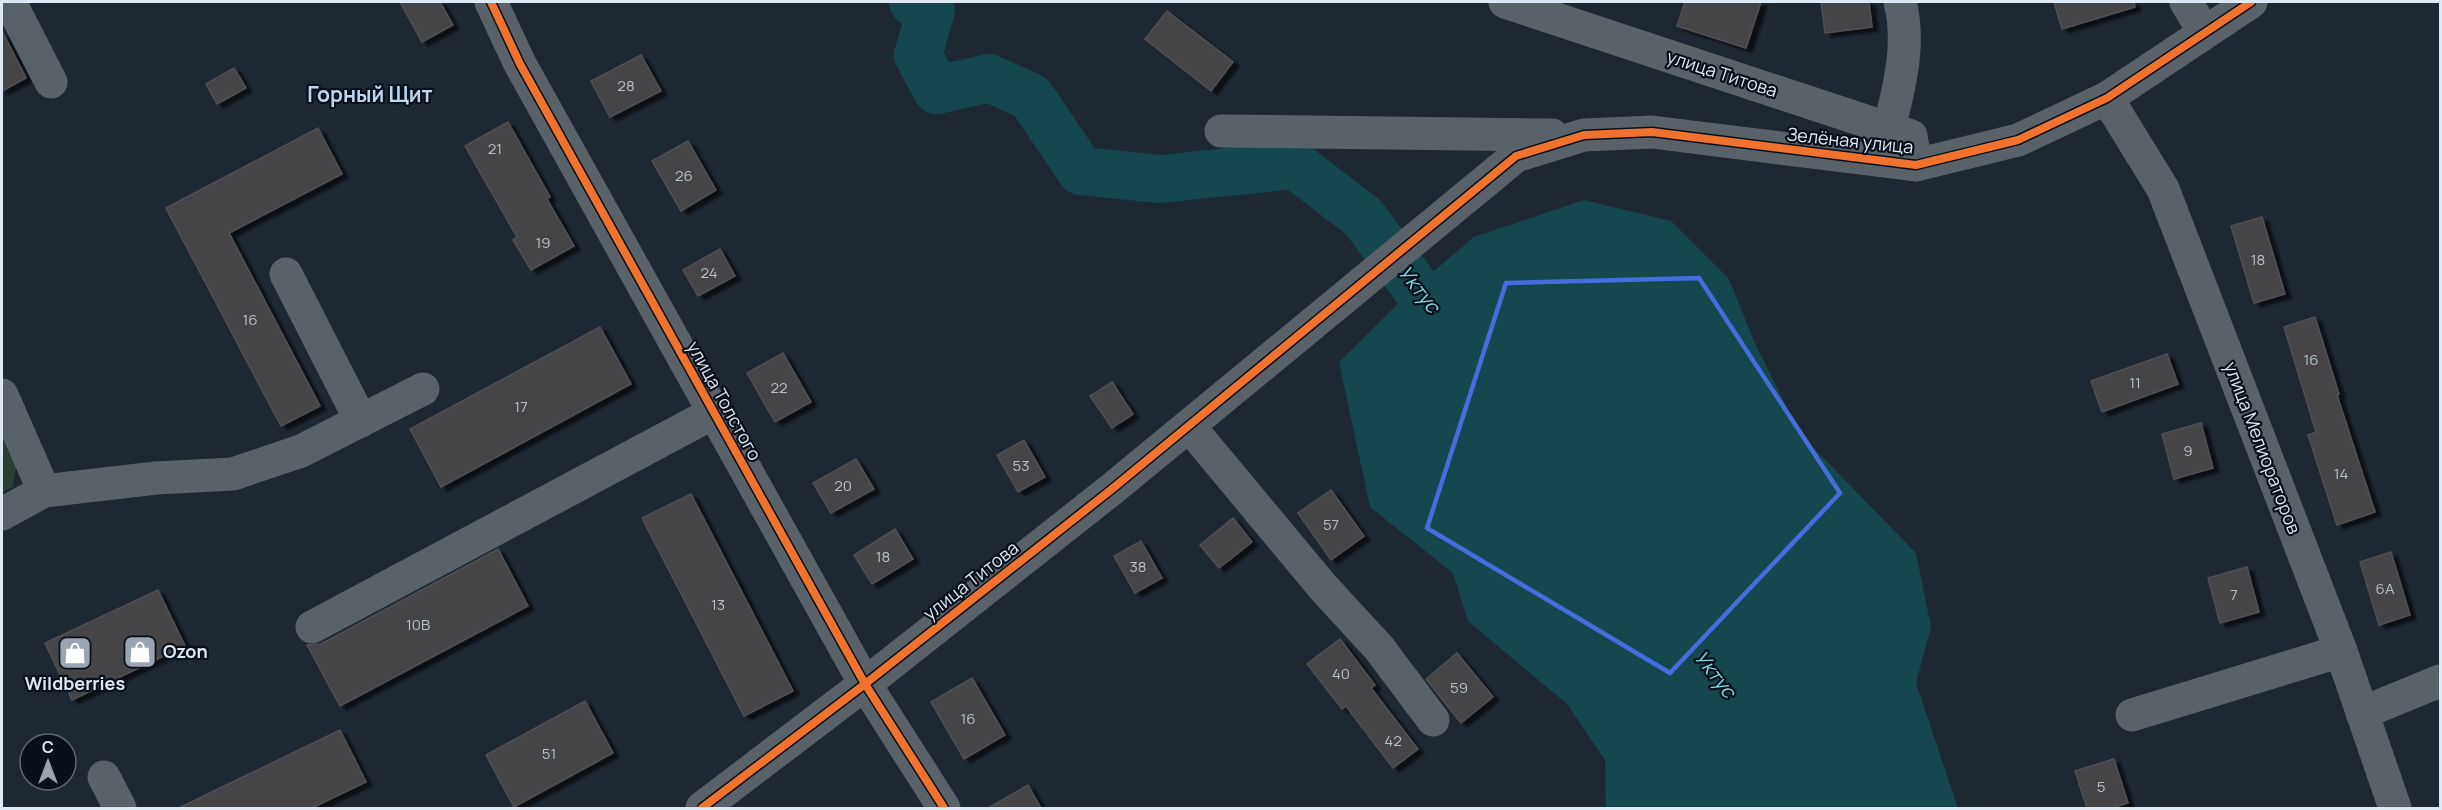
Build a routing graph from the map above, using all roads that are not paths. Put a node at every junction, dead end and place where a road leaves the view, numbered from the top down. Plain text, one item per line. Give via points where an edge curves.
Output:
1 (10, 2) edge
2 (491, 2) edge
3 (1505, 2) edge
4 (1900, 2) edge
5 (2186, 2) edge
6 (2252, 2) edge
7 (2204, 32) junction
8 (51, 82) dead end
9 (2107, 98) junction
10 (1888, 129) junction
11 (1221, 131) dead end
12 (1584, 135) junction
13 (1516, 156) joint
14 (1916, 165) junction
15 (286, 274) dead end
16 (423, 390) dead end
17 (2, 395) edge
18 (713, 413) junction
19 (361, 421) junction
20 (1189, 426) junction
21 (44, 491) junction
22 (2, 514) edge
23 (312, 627) dead end
24 (2341, 651) junction
25 (2440, 681) edge
26 (865, 684) junction
27 (2362, 712) junction
28 (2132, 715) dead end
29 (1433, 720) dead end
30 (104, 777) dead end
31 (120, 808) edge
32 (702, 808) edge
33 (944, 808) edge
34 (2395, 808) edge

1 - 8 street
2 - 18 street, улица Толстого via 520,64
3 - 10 street, улица Титова
4 - 10 street via 1905,19 1904,69
5 - 7 street
6 - 7 street, Зелёная улица
7 - 9 street, Зелёная улица
9 - 14 street, Зелёная улица via 2018,140
9 - 24 street, улица Мелиораторов via 2163,189
10 - 14 street, улица Титова via 1911,136
11 - 12 street
12 - 13 street, Зелёная улица
12 - 14 street, Зелёная улица via 1652,132
13 - 20 street, улица Титова
15 - 19 street
16 - 19 street
17 - 21 street
18 - 23 street
18 - 26 street, улица Толстого
19 - 21 street via 301,451 233,474
20 - 26 street, улица Титова
20 - 29 street via 1379,648
21 - 22 street
24 - 27 street, улица Мелиораторов
24 - 28 street
25 - 27 street
26 - 32 street, улица Титова
26 - 33 street, улица Толстого
27 - 34 street, улица Мелиораторов
30 - 31 street

